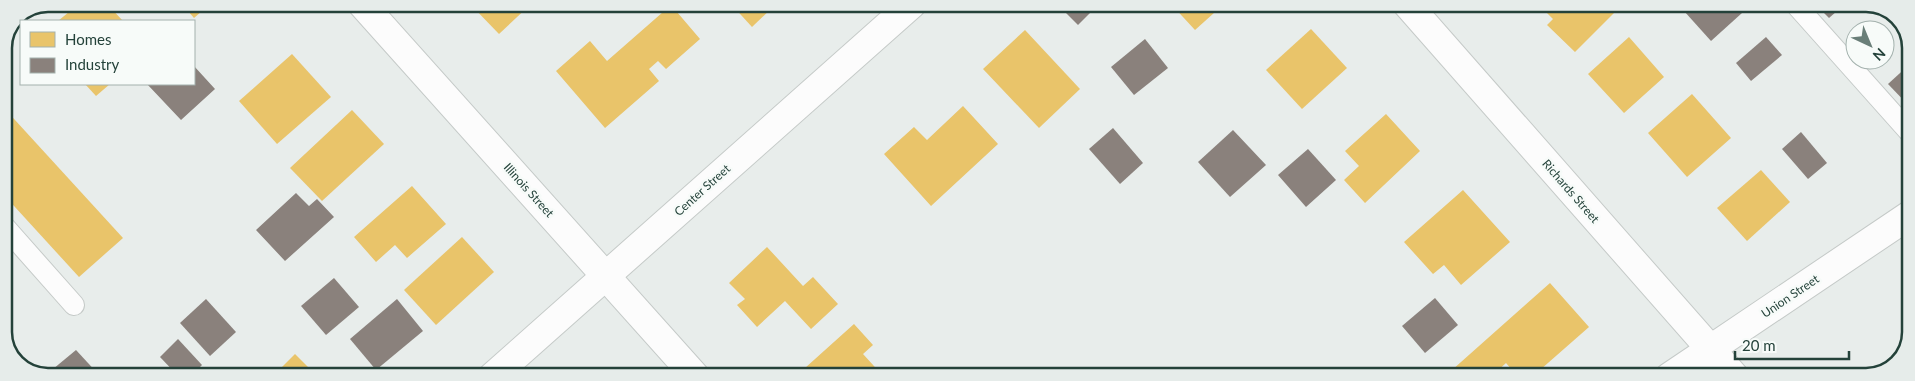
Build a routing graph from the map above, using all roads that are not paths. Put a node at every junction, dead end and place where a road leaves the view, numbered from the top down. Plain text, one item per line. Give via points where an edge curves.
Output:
1 (369, 12) edge
2 (903, 12) edge
3 (1414, 12) edge
4 (1803, 12) edge
5 (1902, 124) edge
6 (1902, 220) edge
7 (13, 236) edge
8 (606, 275) junction
9 (74, 305) dead end
10 (1710, 349) junction
11 (502, 368) edge
12 (688, 368) edge
13 (1682, 368) edge
14 (1727, 368) edge

1 - 8 street, Illinois Street
2 - 8 street, Center Street
3 - 10 street, Richards Street
4 - 5 lane
6 - 10 street, Union Street
7 - 9 lane
8 - 11 street, Center Street
8 - 12 street, Illinois Street
10 - 13 street, Union Street
10 - 14 street, Richards Street

